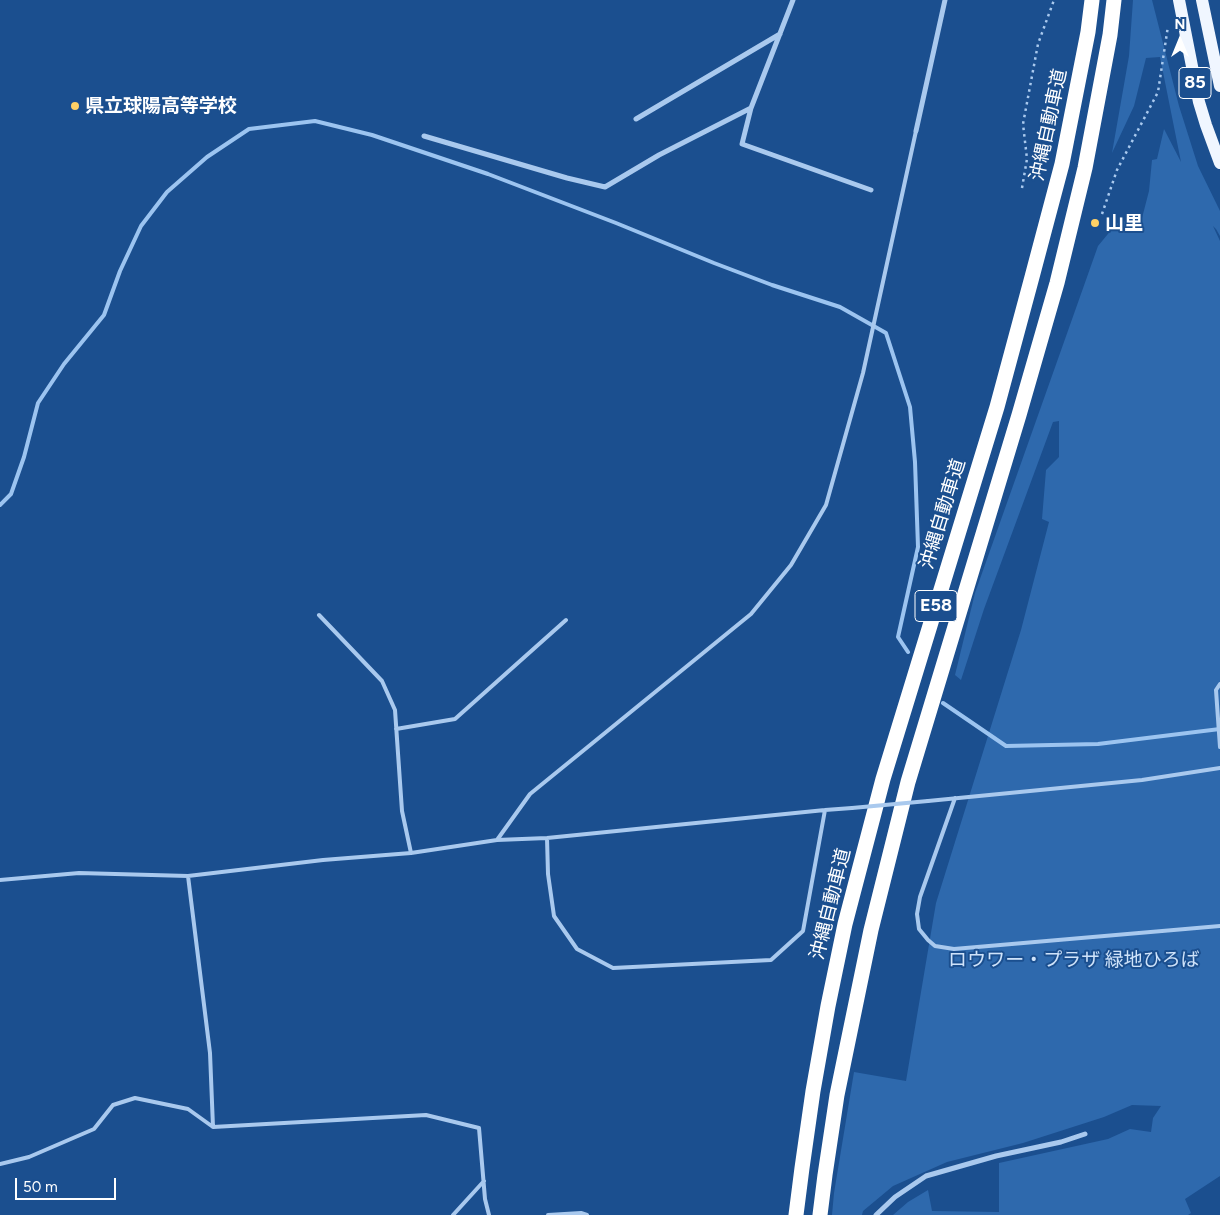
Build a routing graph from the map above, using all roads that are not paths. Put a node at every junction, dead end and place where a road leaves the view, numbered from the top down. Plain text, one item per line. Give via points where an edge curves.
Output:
1 (793, 0) edge
2 (945, 0) edge
3 (1092, 0) edge
4 (1114, 0) edge
5 (1179, 0) edge
6 (1202, 0) edge
7 (780, 34) junction
8 (1220, 86) edge
9 (752, 108) junction
10 (636, 119) dead end
11 (916, 131) joint
12 (424, 136) dead end
13 (1220, 163) edge
14 (871, 190) dead end
15 (319, 615) dead end
16 (566, 620) dead end
17 (1220, 684) edge
18 (396, 728) junction
19 (1219, 739) edge
20 (1220, 747) edge
21 (1220, 768) edge
22 (955, 798) junction
23 (825, 810) junction
24 (547, 838) junction
25 (497, 840) junction
26 (411, 853) junction
27 (188, 876) junction
28 (0, 880) edge
29 (1220, 926) edge
30 (213, 1127) junction
31 (1085, 1134) dead end
32 (0, 1164) edge
33 (484, 1181) junction
34 (453, 1215) edge
35 (489, 1215) edge
36 (548, 1215) edge
37 (587, 1215) edge
38 (796, 1215) edge
39 (820, 1215) edge
40 (876, 1215) edge

1 - 7 street
2 - 11 street
3 - 38 highway, 沖縄自動車道 / E58 via 1062,164 1032,277 997,407 883,779 845,924 813,1090
4 - 39 highway, E58 via 1085,168 1057,282 908,782 871,930 837,1096
5 - 13 main road, 85 via 1199,102
6 - 8 main road, 85
7 - 9 street
7 - 10 street
9 - 12 street via 659,155 605,187
9 - 14 street via 742,144
11 - 25 lane via 863,373 826,505 791,565 752,614 530,794
15 - 18 lane via 382,681 395,710
16 - 18 lane via 455,719
17 - 19 lane via 1216,690
18 - 26 lane via 402,811
19 - 20 lane
21 - 22 lane via 1142,780
22 - 23 lane, bridge
22 - 29 lane via 917,914 919,929 935,946 954,949
23 - 24 lane
23 - 24 lane via 803,931 771,960 613,968 577,949 554,916
24 - 25 lane
25 - 26 lane
26 - 27 lane
27 - 28 lane via 79,873
27 - 30 lane via 210,1053
30 - 32 lane via 188,1109 135,1098 113,1105 94,1129 29,1157
30 - 33 lane via 426,1115 479,1128
31 - 40 street via 926,1176 895,1197
33 - 34 lane
33 - 35 lane
36 - 37 lane

